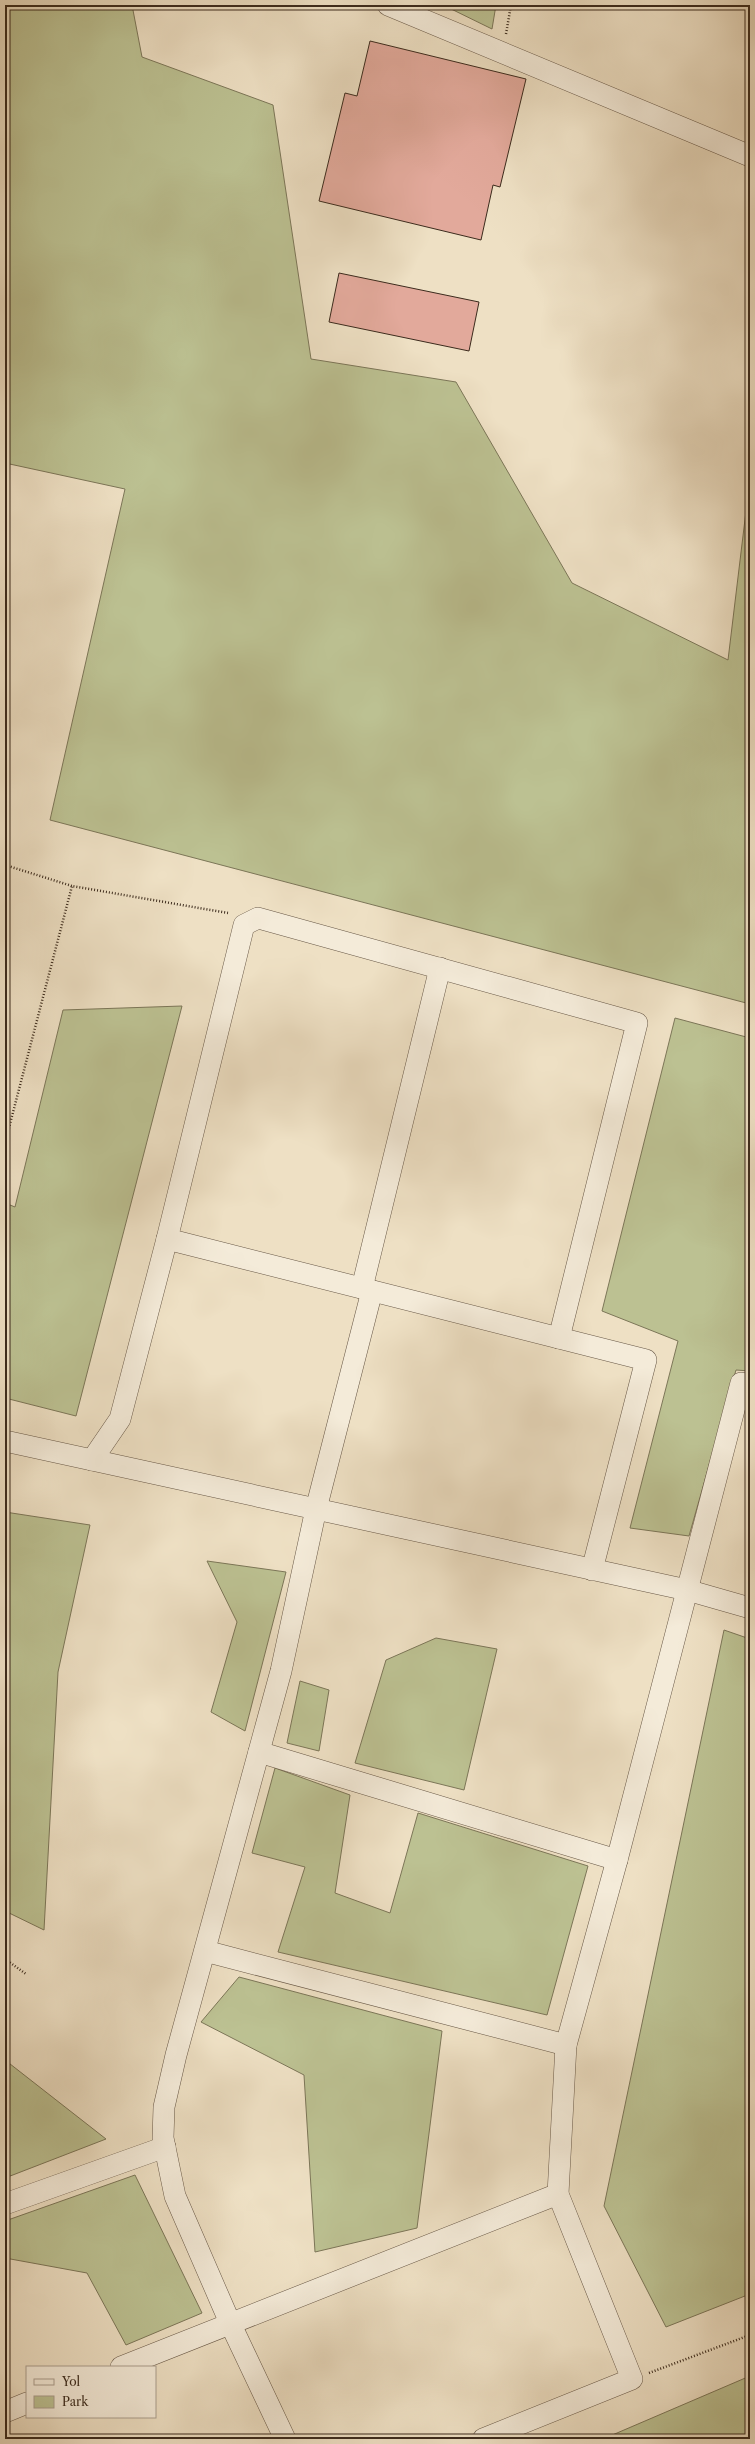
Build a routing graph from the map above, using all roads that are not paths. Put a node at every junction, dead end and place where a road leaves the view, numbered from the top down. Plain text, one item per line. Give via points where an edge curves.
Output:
1 (388, 5) edge
2 (750, 156) edge
3 (440, 968) junction
4 (167, 1239) junction
5 (367, 1290) junction
6 (558, 1338) junction
7 (750, 1385) edge
8 (5, 1441) edge
9 (92, 1460) junction
10 (316, 1509) junction
11 (592, 1570) junction
12 (686, 1590) junction
13 (750, 1608) edge
14 (259, 1752) junction
15 (617, 1860) junction
16 (205, 1951) junction
17 (566, 2046) junction
18 (165, 2147) junction
19 (558, 2194) junction
20 (5, 2204) edge
21 (231, 2325) junction
22 (124, 2366) edge
23 (26, 2404) edge
24 (5, 2412) edge
25 (285, 2439) edge
26 (483, 2439) edge

1 - 2 street
3 - 4 street via 258,918 244,925
3 - 5 street
3 - 6 street via 637,1023
4 - 5 street
4 - 9 street via 120,1419
5 - 6 street
5 - 10 street
6 - 11 street via 646,1360
7 - 12 street via 740,1383
8 - 9 street
9 - 10 street
10 - 11 street
10 - 14 street via 281,1671
11 - 12 street
12 - 13 street
12 - 15 street
14 - 15 street
14 - 16 street
15 - 17 street
16 - 17 street
16 - 18 street via 164,2106
17 - 19 street
18 - 20 street
18 - 21 street via 175,2196
19 - 21 street
19 - 26 street via 632,2379
21 - 22 street
21 - 25 street
23 - 24 street

